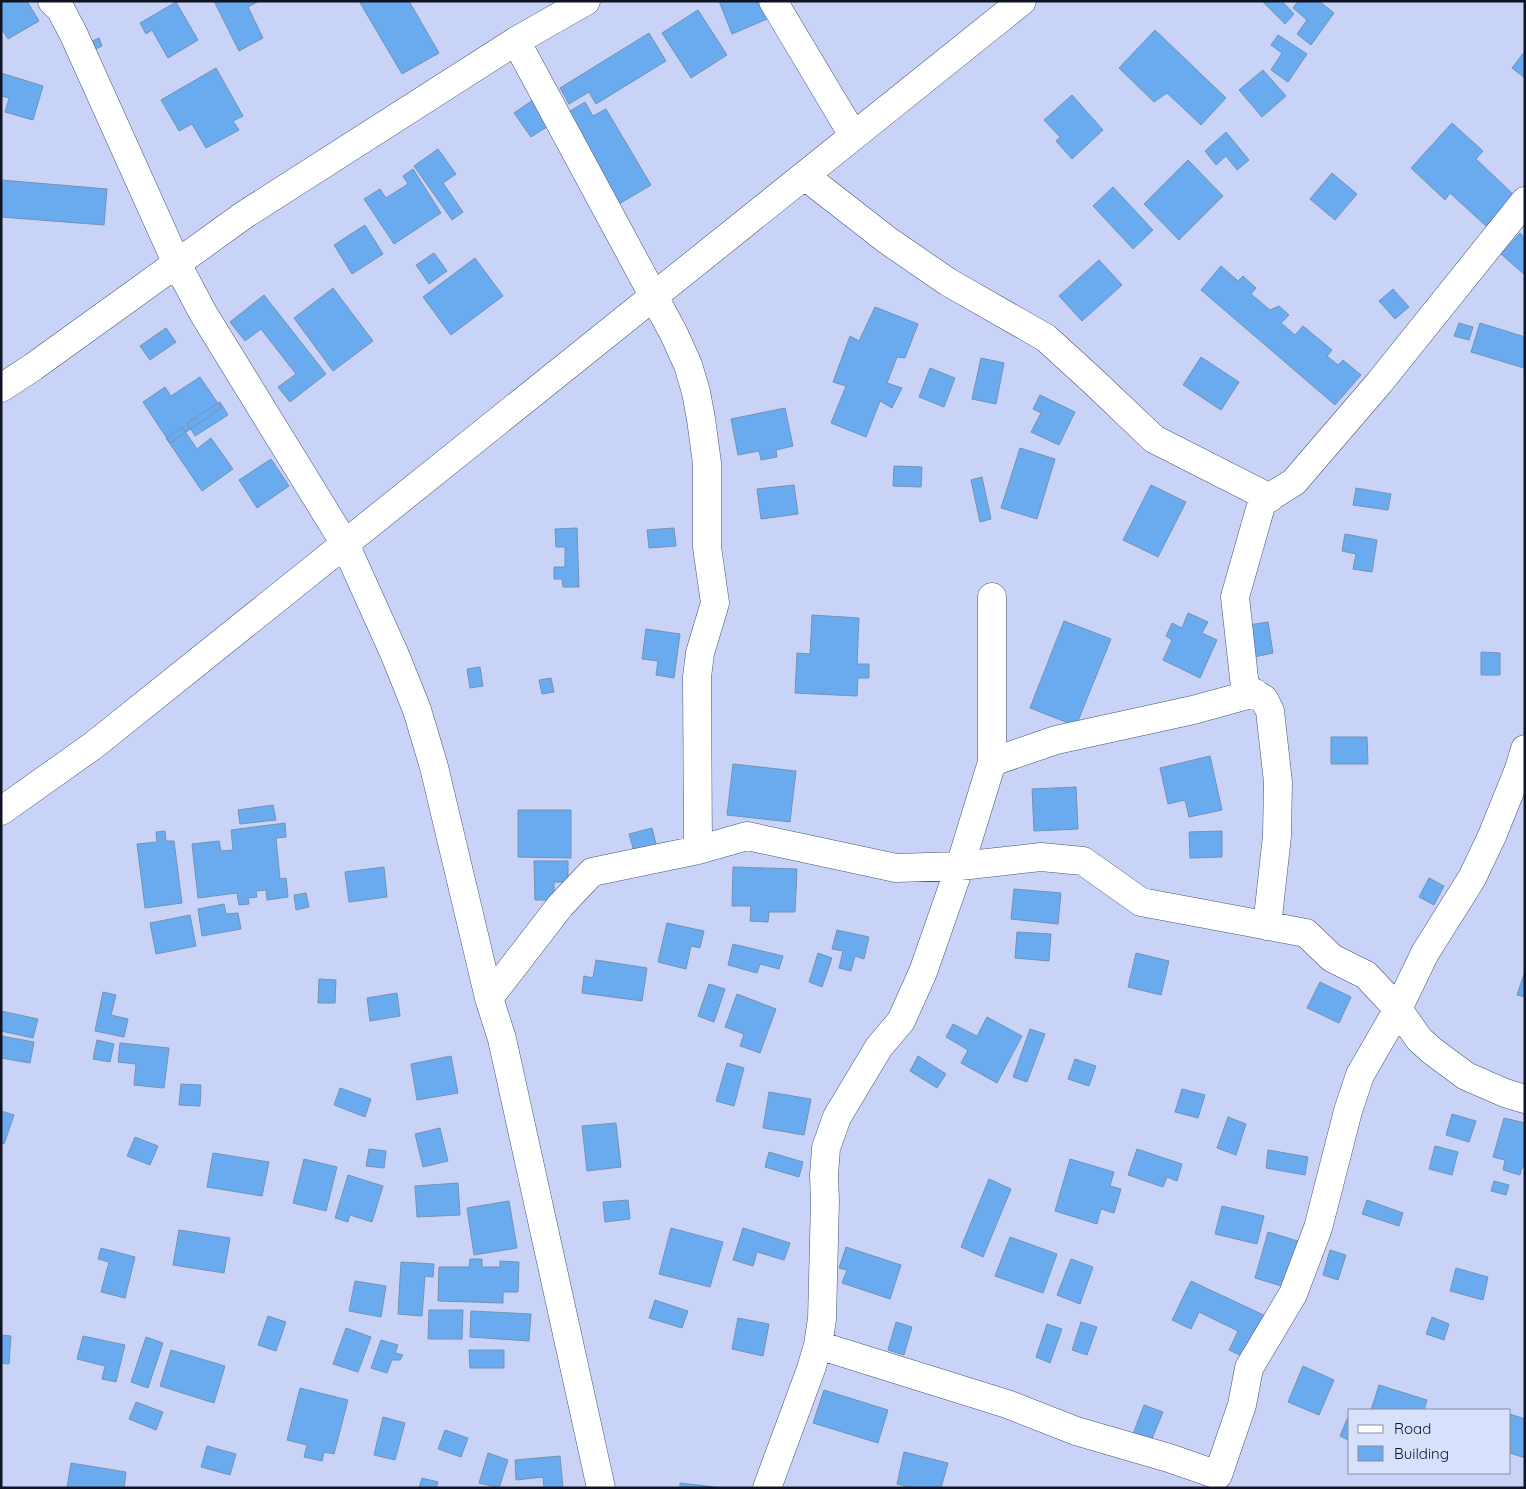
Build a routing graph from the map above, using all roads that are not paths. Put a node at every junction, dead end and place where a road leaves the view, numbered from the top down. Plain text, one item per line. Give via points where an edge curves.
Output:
1 (52, 1) edge
2 (586, 1) edge
3 (773, 1) edge
4 (1022, 1) edge
5 (516, 41) junction
6 (853, 135) junction
7 (805, 176) junction
8 (1525, 201) edge
9 (177, 264) junction
10 (655, 296) junction
11 (1, 388) edge
12 (1270, 498) junction
13 (345, 544) junction
14 (992, 598) dead end
15 (1255, 693) junction
16 (1525, 749) edge
17 (992, 762) junction
18 (1, 811) edge
19 (698, 850) junction
20 (960, 866) junction
21 (1267, 926) junction
22 (489, 998) junction
23 (1398, 1008) junction
24 (1525, 1099) edge
25 (818, 1345) junction
26 (601, 1488) edge
27 (767, 1488) edge

1 - 9 street via 61,10 74,35
2 - 5 street
3 - 6 street
4 - 6 street
5 - 9 street via 244,215
5 - 10 street
6 - 7 street
7 - 10 street
7 - 12 street via 887,240 948,282 1046,338 1154,439
8 - 12 street via 1379,383 1294,482
9 - 11 street
9 - 13 street via 203,313
10 - 13 street
10 - 19 street via 688,365 702,420 707,463 707,547 715,603 700,652 697,676
12 - 15 street via 1262,502 1235,597 1245,687
13 - 18 street via 94,745
13 - 22 street via 417,710 430,751
14 - 17 street
15 - 17 street via 1056,740
15 - 21 street via 1264,699 1270,711 1278,782 1277,836
16 - 23 street via 1472,878 1425,953
17 - 20 street
19 - 20 street via 747,836 896,868
19 - 22 street via 592,872 560,906
20 - 21 street via 1041,858 1083,861 1141,902
20 - 25 street via 923,972 901,1021 879,1047 838,1117 826,1148 822,1319
21 - 23 street via 1306,933 1332,958 1366,975
22 - 26 street via 502,1040
23 - 24 street via 1419,1039 1466,1076
23 - 25 street via 1360,1075 1318,1228 1293,1294 1249,1368 1242,1405 1218,1475
25 - 27 street

